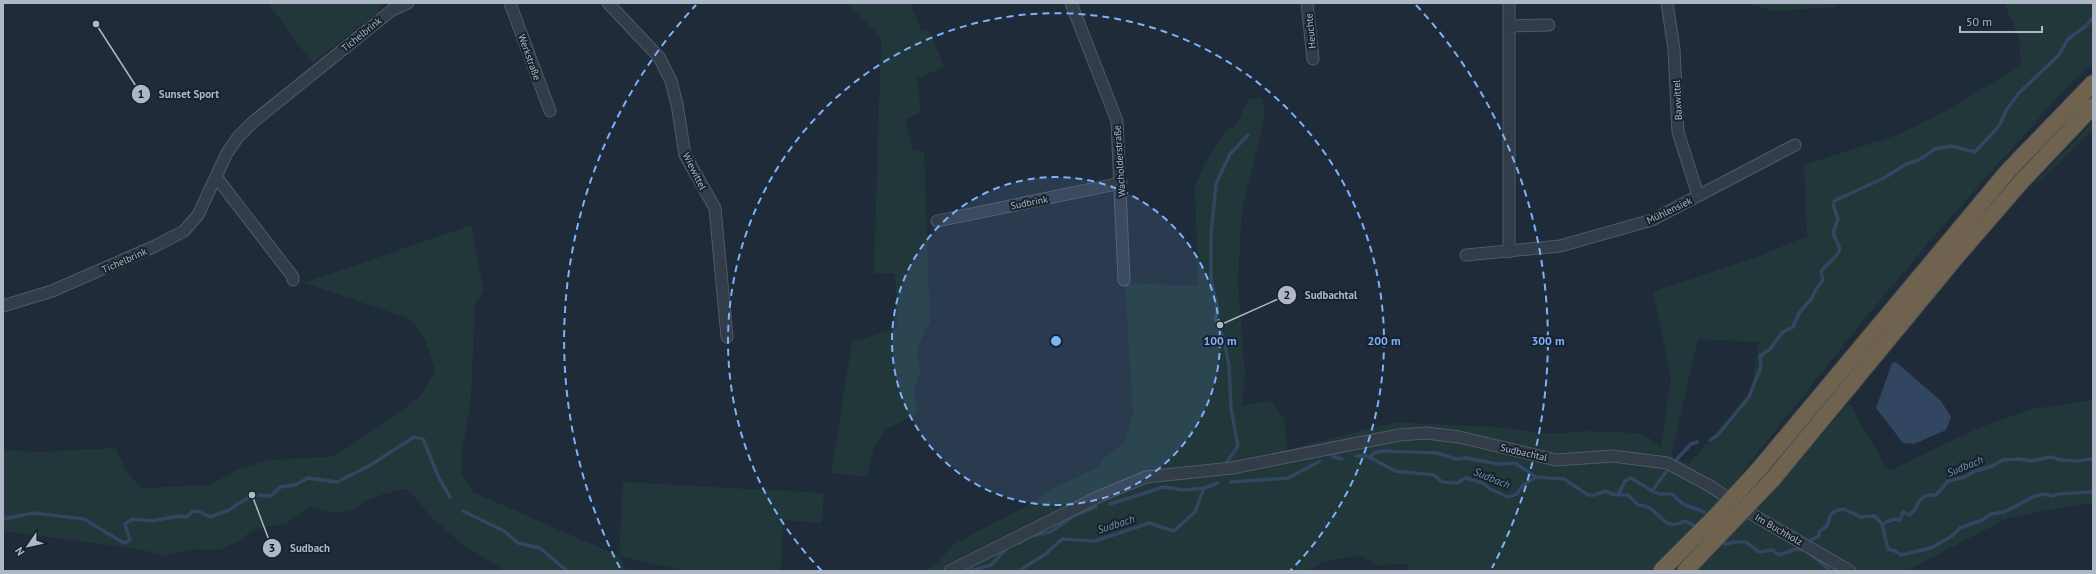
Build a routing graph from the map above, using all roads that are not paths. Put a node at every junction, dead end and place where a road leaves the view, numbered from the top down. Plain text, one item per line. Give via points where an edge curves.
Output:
1 (408, 3) edge
2 (510, 3) edge
3 (608, 3) edge
4 (1071, 3) edge
5 (1306, 3) edge
6 (1508, 3) edge
7 (1668, 3) edge
8 (391, 6) edge
9 (1549, 25) dead end
10 (1509, 26) junction
11 (1313, 59) dead end
12 (2093, 83) edge
13 (2093, 106) edge
14 (550, 111) dead end
15 (1795, 145) dead end
16 (217, 178) junction
17 (1121, 183) junction
18 (1698, 195) junction
19 (937, 220) dead end
20 (1509, 252) junction
21 (1466, 255) dead end
22 (293, 280) dead end
23 (1124, 280) dead end
24 (3, 306) edge
25 (727, 337) dead end
26 (1710, 486) joint
27 (950, 571) edge
28 (1661, 571) edge
29 (1685, 571) edge
30 (1850, 571) edge

1 - 8 street, Tichelbrink
2 - 14 street, Werkstraße
3 - 25 street, Wiewittel via 659,57 671,81 685,155 715,208
4 - 17 street, Wacholderstraße via 1117,121
5 - 11 street, Heuchte
6 - 10 street
7 - 18 street, Baxwittel via 1674,49 1678,132
8 - 16 street, Tichelbrink via 253,122 227,153
9 - 10 street
10 - 20 street
12 - 28 highway, bridge via 2008,171 1760,468
13 - 29 highway, bridge via 1967,244 1773,479
15 - 18 street, Mühlensiek
16 - 22 street
16 - 24 street, Tichelbrink via 198,215 184,232 52,291
17 - 19 street, Sudbrink
17 - 23 street, Wacholderstraße
18 - 20 street, Mühlensiek via 1652,220 1560,246
20 - 21 street, Mühlensiek
26 - 27 street, Sudbachtal via 1667,463 1613,456 1556,460 1459,437 1426,433 1399,435 1232,468 1146,477 1100,496
26 - 30 street, Im Buchholz via 1750,513

